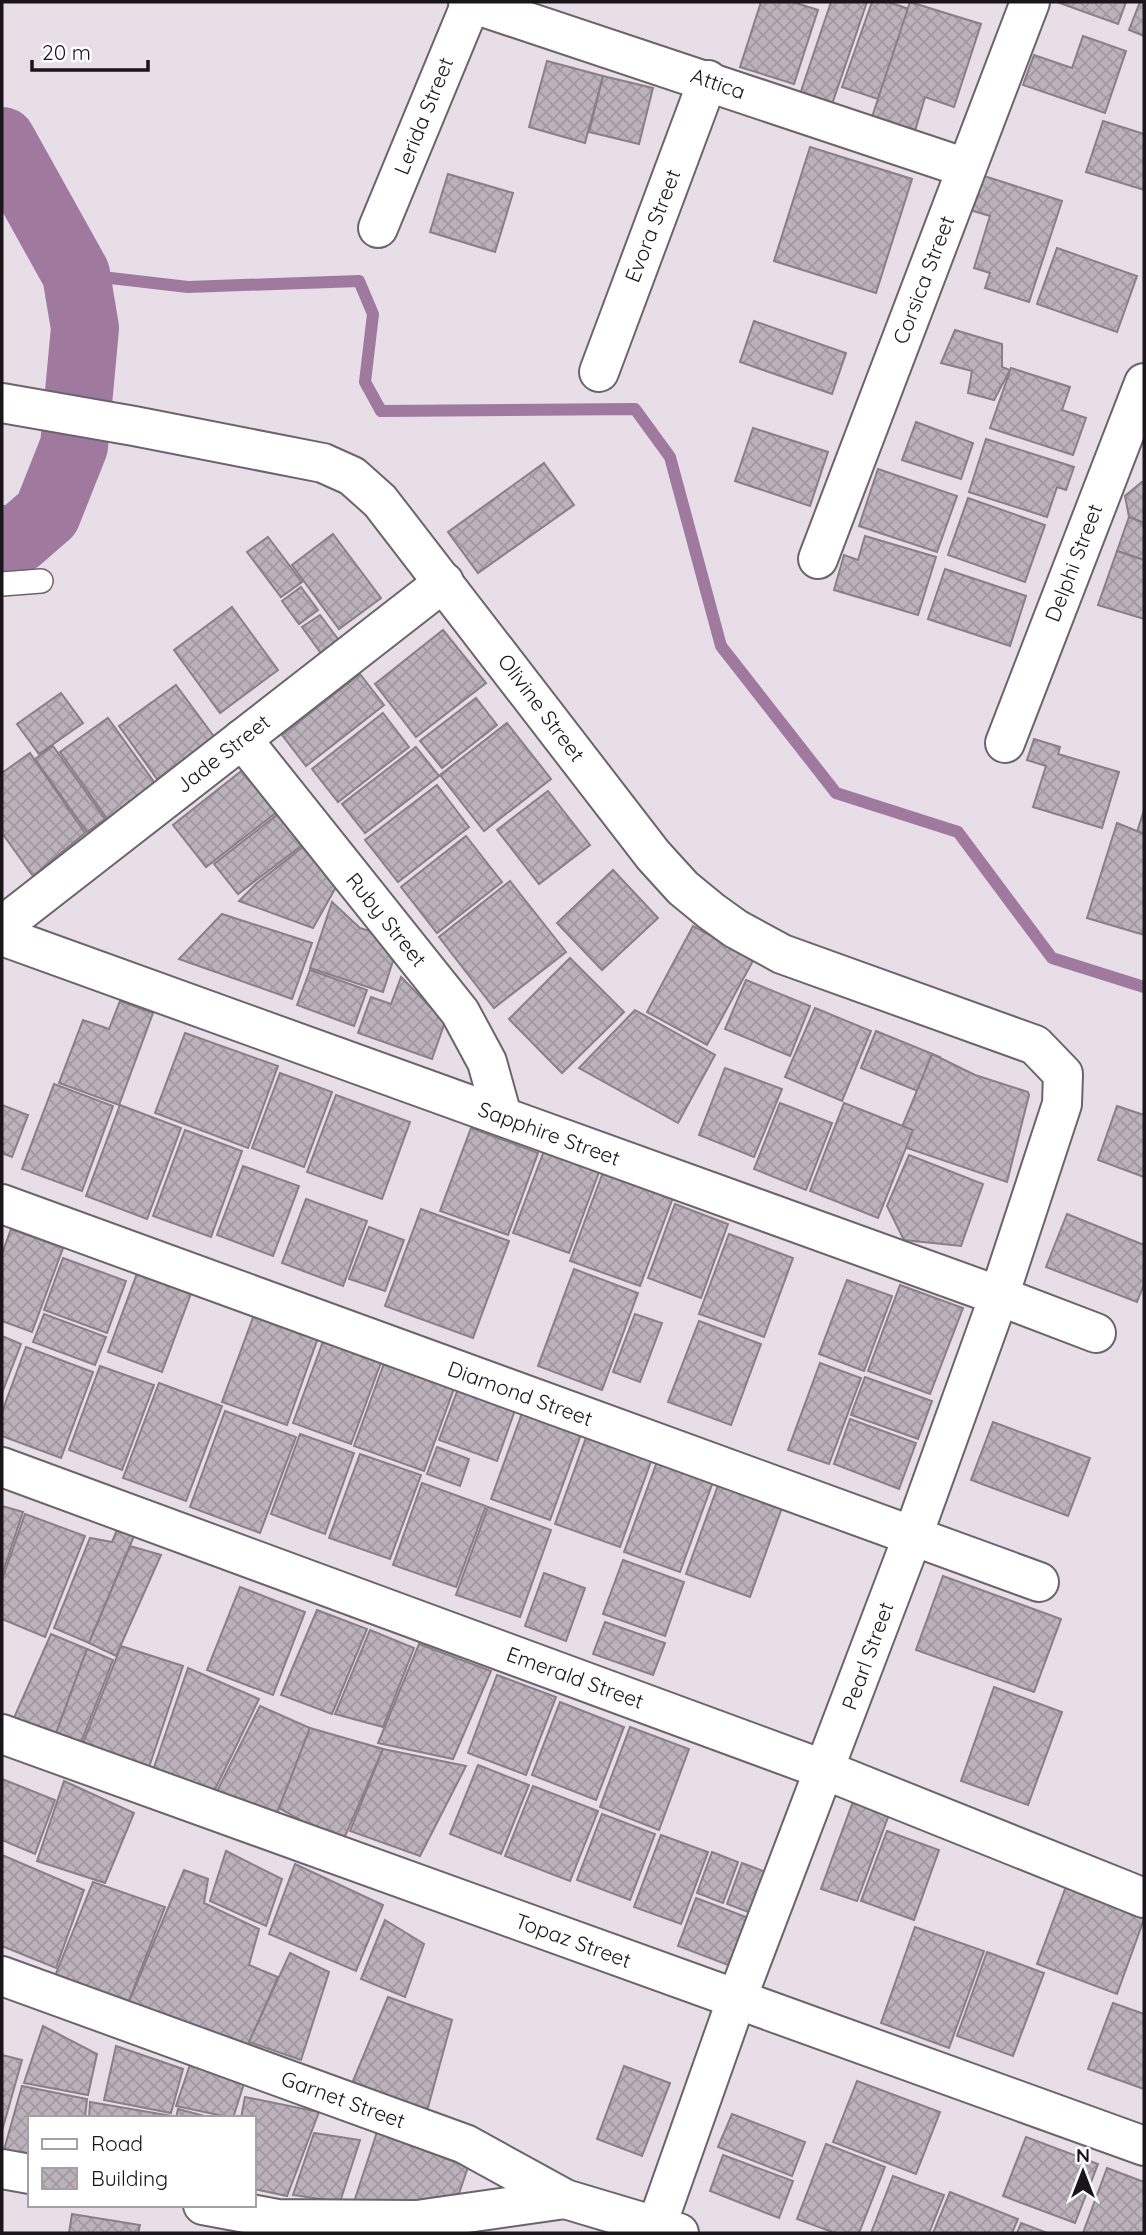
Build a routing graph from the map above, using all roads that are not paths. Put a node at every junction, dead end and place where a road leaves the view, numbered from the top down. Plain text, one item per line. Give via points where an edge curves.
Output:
1 (470, 2) edge
2 (1030, 2) edge
3 (708, 80) junction
4 (966, 168) junction
5 (378, 229) dead end
6 (599, 372) dead end
7 (1144, 383) edge
8 (2, 403) edge
9 (818, 559) dead end
10 (41, 581) dead end
11 (444, 582) junction
12 (2, 584) edge
13 (242, 739) junction
14 (1005, 743) dead end
15 (2, 926) edge
16 (2, 936) edge
17 (1063, 1074) joint
18 (502, 1116) junction
19 (2, 1204) edge
20 (999, 1296) junction
21 (1096, 1333) dead end
22 (2, 1467) edge
23 (912, 1538) junction
24 (1039, 1582) dead end
25 (2, 1734) edge
26 (825, 1770) junction
27 (1144, 1898) edge
28 (2, 1976) edge
29 (736, 2001) junction
30 (1144, 2147) edge
31 (2, 2169) edge
32 (28, 2174) edge
33 (565, 2199) junction
34 (213, 2207) edge
35 (663, 2231) edge

1 - 3 street, Attica
1 - 5 street, Lerida Street
2 - 4 street, Corsica Street
3 - 4 street, Attica
3 - 6 street, Evora Street
4 - 9 street, Corsica Street
7 - 14 street, Delphi Street
8 - 11 street, Olivine Street via 323,463 352,476 380,501
10 - 12 lane
11 - 13 street, Jade Street
11 - 17 street, Olivine Street via 682,888 736,929 782,954 1035,1045
13 - 15 street, Jade Street
13 - 18 street, Ruby Street via 460,1012 487,1062
16 - 18 street, Sapphire Street
17 - 20 street, Pearl Street via 1062,1104
18 - 20 street, Sapphire Street
19 - 23 street, Diamond Street
20 - 21 street, Sapphire Street
20 - 23 street, Pearl Street
22 - 26 street, Emerald Street
23 - 24 street, Diamond Street
23 - 26 street, Pearl Street
25 - 29 street, Topaz Street
26 - 27 street, Emerald Street
26 - 29 street, Pearl Street
28 - 33 street, Garnet Street via 464,2144
29 - 30 street, Topaz Street
29 - 35 street, Pearl Street
31 - 32 street
33 - 34 street via 417,2220 278,2219
33 - 35 street, Garnet Street

